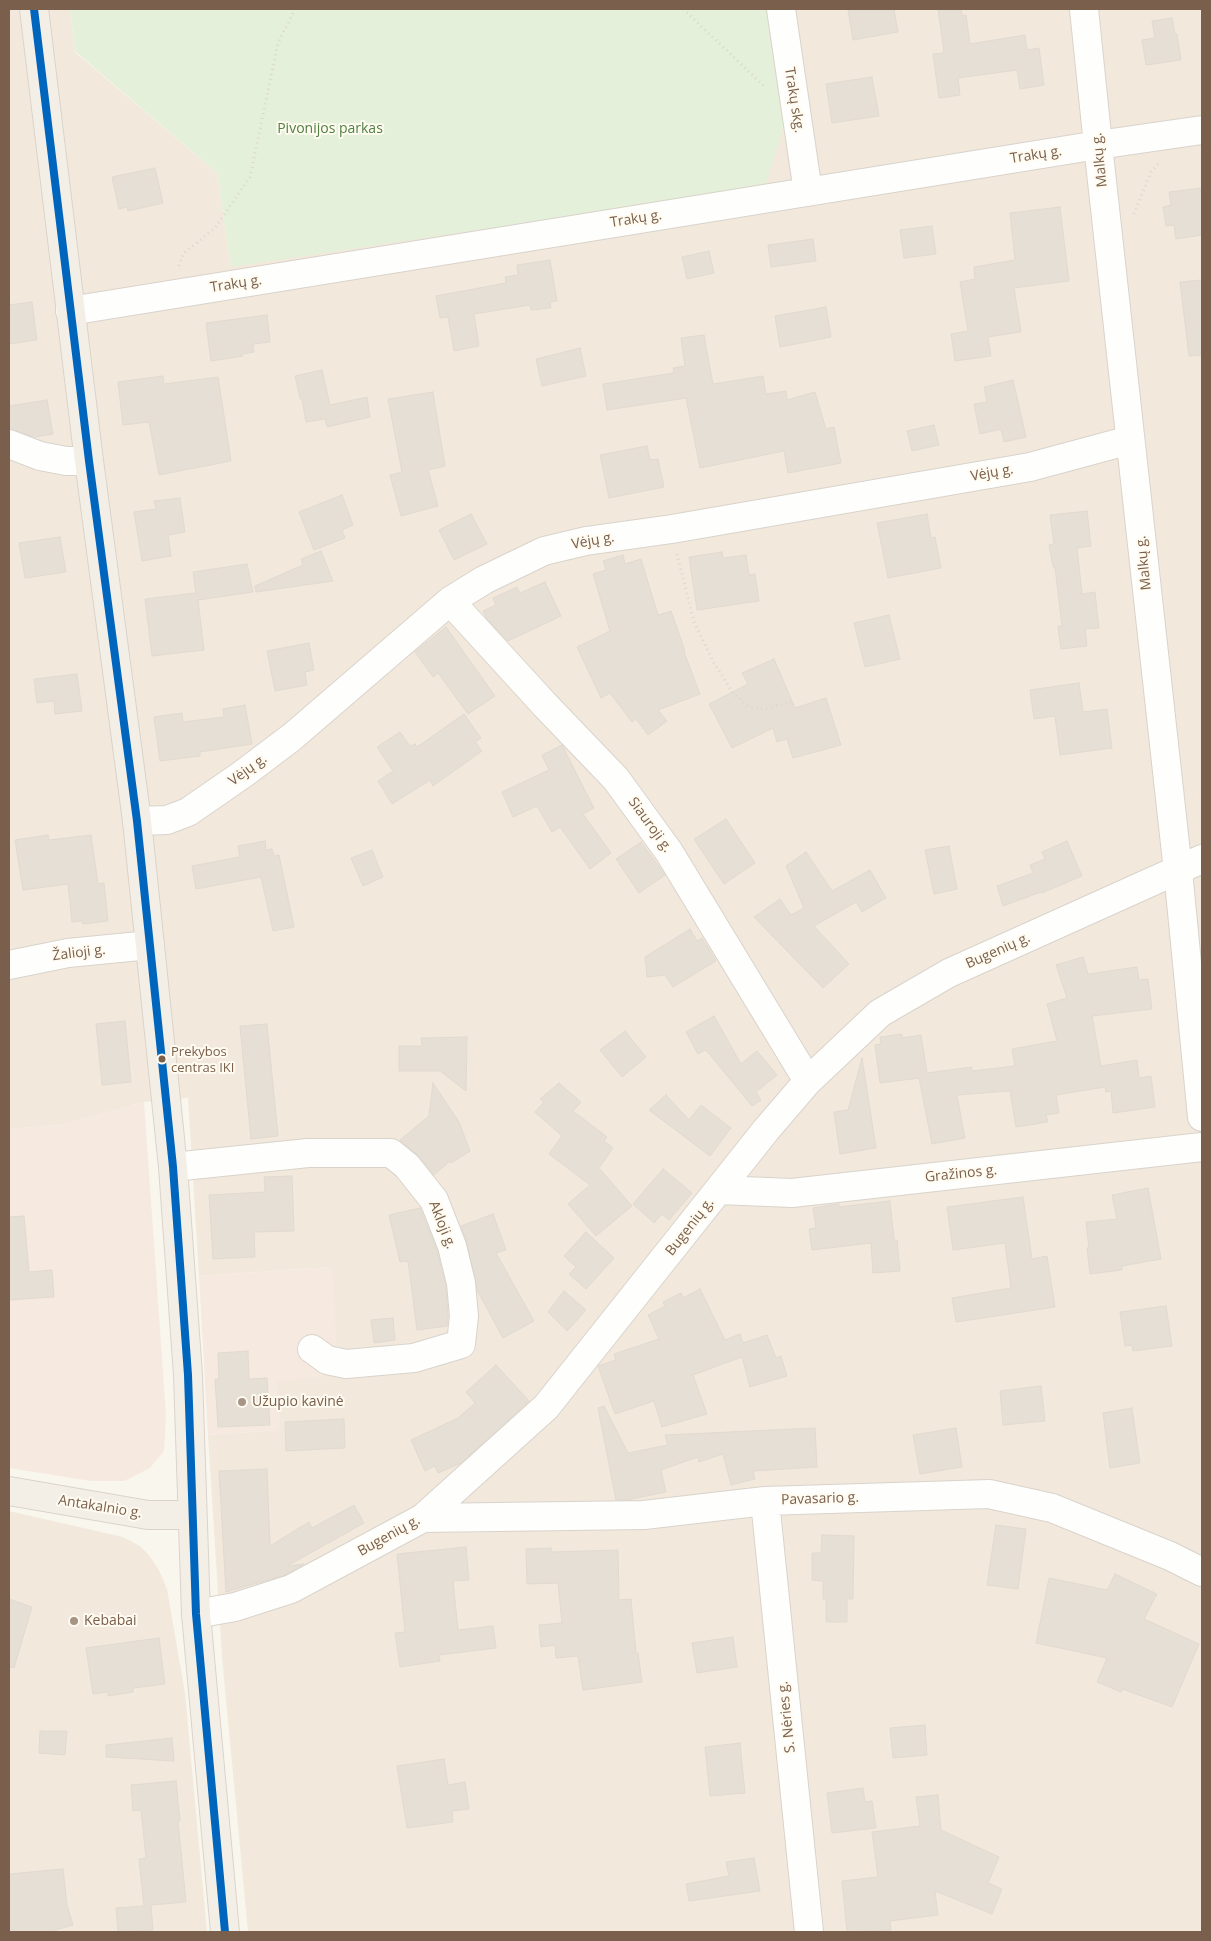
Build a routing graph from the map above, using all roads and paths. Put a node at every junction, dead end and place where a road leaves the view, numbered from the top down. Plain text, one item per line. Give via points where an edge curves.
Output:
1 (34, 9) edge
2 (295, 9) edge
3 (684, 9) edge
4 (780, 9) edge
5 (1084, 9) edge
6 (797, 118) junction
7 (1202, 130) edge
8 (1098, 144) junction
9 (1160, 162) dead end
10 (808, 192) junction
11 (1132, 220) dead end
12 (170, 295) junction
13 (70, 311) junction
14 (1130, 440) junction
15 (9, 444) edge
16 (89, 461) junction
17 (672, 529) junction
18 (450, 601) junction
19 (795, 701) dead end
20 (137, 821) junction
21 (1202, 859) edge
22 (1178, 871) junction
23 (150, 945) junction
24 (9, 964) edge
25 (808, 1081) junction
26 (1202, 1118) edge
27 (1202, 1147) edge
28 (173, 1167) junction
29 (719, 1190) junction
30 (312, 1349) dead end
31 (9, 1491) edge
32 (765, 1501) junction
33 (192, 1515) junction
34 (423, 1518) junction
35 (1202, 1572) edge
36 (196, 1614) junction
37 (225, 1932) edge
38 (809, 1932) edge

1 - 13 main road
2 - 12 path via 278,43 250,177 215,228 182,254
3 - 6 path
4 - 6 street, Trakų skg.
5 - 8 street, Malkų g.
6 - 10 street, Trakų skg.
7 - 8 street, Trakų g.
8 - 10 street, Trakų g.
8 - 14 street, Malkų g.
9 - 11 path via 1151,172
10 - 12 street, Trakų g.
12 - 13 street, Trakų g.
13 - 16 main road
14 - 17 street, Vėjų g. via 1030,466
14 - 22 street, Malkų g.
15 - 16 street via 40,456
16 - 20 main road
17 - 18 street, Vėjų g. via 586,541 544,551 484,580
17 - 19 path via 694,622 733,692 749,707 763,709
18 - 20 street, Vėjų g. via 292,737 243,774 188,812 167,820
18 - 25 street, Siauroji g. via 616,779 669,852
20 - 23 main road
21 - 22 street, Bugenių g.
22 - 25 street, Bugenių g. via 949,973 880,1013
22 - 26 street, Malkų g.
23 - 24 street, Žalioji g.
23 - 28 main road
25 - 29 street, Bugenių g.
27 - 29 street, Gražinos g. via 792,1193
28 - 30 street, Akloji g. via 308,1153 391,1153 407,1166 434,1200 452,1246 461,1283 464,1316 461,1344 414,1358 346,1364 327,1360
28 - 33 main road via 188,1375
29 - 34 street, Bugenių g. via 546,1407
31 - 33 main road, Antakalnio g. via 148,1515
32 - 34 street, Pavasario g. via 644,1515
32 - 35 street, Pavasario g. via 989,1494 1052,1508
32 - 38 street, S. Nėries g.
33 - 36 main road
34 - 36 street, Bugenių g. via 291,1589 235,1607
36 - 37 main road

